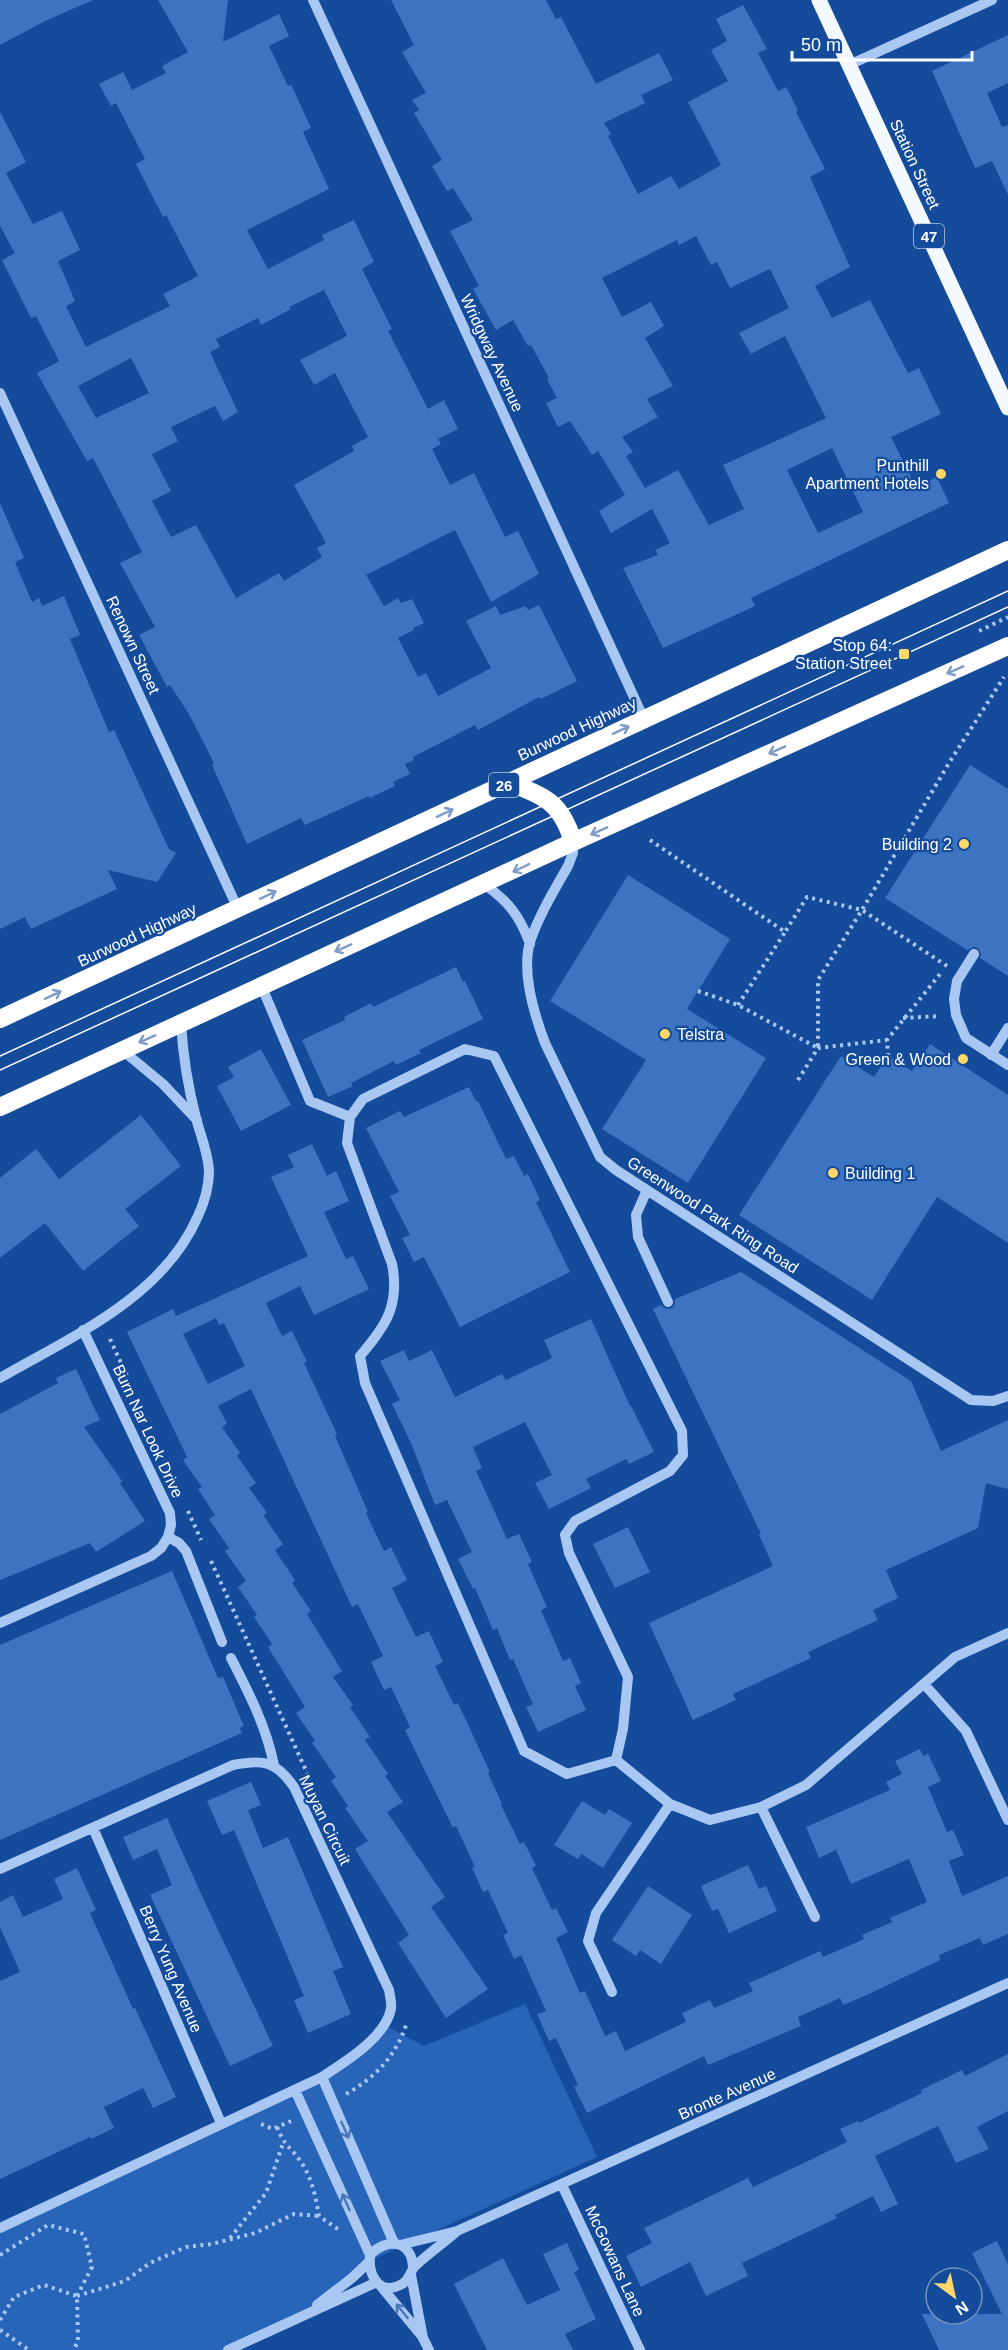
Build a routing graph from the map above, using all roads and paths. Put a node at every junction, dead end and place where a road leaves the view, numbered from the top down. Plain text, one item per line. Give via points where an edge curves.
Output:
1 (313, 0) edge
2 (819, 0) edge
3 (992, 0) edge
4 (849, 64) junction
5 (0, 393) edge
6 (1008, 408) edge
7 (1008, 550) edge
8 (1008, 617) edge
9 (979, 631) dead end
10 (1008, 646) edge
11 (1004, 677) dead end
12 (644, 719) junction
13 (508, 783) junction
14 (650, 840) dead end
15 (573, 842) junction
16 (485, 885) junction
17 (238, 909) junction
18 (862, 910) junction
19 (785, 932) junction
20 (530, 944) junction
21 (974, 954) dead end
22 (261, 986) junction
23 (698, 991) dead end
24 (738, 1005) junction
25 (940, 1016) dead end
26 (903, 1018) junction
27 (0, 1019) edge
28 (181, 1023) junction
29 (1008, 1028) edge
30 (887, 1040) junction
31 (818, 1048) junction
32 (122, 1050) junction
33 (991, 1054) junction
34 (888, 1056) dead end
35 (1008, 1065) edge
36 (798, 1080) dead end
37 (0, 1107) edge
38 (350, 1117) junction
39 (197, 1121) junction
40 (647, 1190) junction
41 (668, 1302) dead end
42 (83, 1330) junction
43 (0, 1378) edge
44 (1008, 1396) edge
45 (168, 1537) junction
46 (0, 1623) edge
47 (1008, 1633) edge
48 (222, 1642) dead end
49 (231, 1658) dead end
50 (924, 1684) junction
51 (616, 1760) junction
52 (274, 1765) junction
53 (670, 1804) junction
54 (761, 1807) junction
55 (1008, 1820) edge
56 (93, 1828) junction
57 (0, 1869) edge
58 (815, 1917) dead end
59 (1008, 1983) edge
60 (612, 1992) dead end
61 (322, 2077) junction
62 (295, 2090) junction
63 (221, 2123) junction
64 (277, 2127) dead end
65 (283, 2143) junction
66 (562, 2185) junction
67 (319, 2216) junction
68 (0, 2228) edge
69 (457, 2231) junction
70 (341, 2232) dead end
71 (229, 2238) junction
72 (397, 2244) junction
73 (0, 2256) edge
74 (370, 2258) junction
75 (412, 2272) junction
76 (379, 2284) junction
77 (77, 2296) junction
78 (302, 2316) junction
79 (0, 2320) edge
80 (0, 2330) edge
81 (423, 2338) junction
82 (29, 2350) edge
83 (73, 2350) edge
84 (228, 2350) edge
85 (429, 2350) edge
86 (640, 2350) edge

1 - 12 street, Wridgway Avenue
2 - 4 main road, Station Street / 47
3 - 4 street
4 - 6 main road, Station Street / 47
5 - 17 street, Renown Street
7 - 12 highway, Burwood Highway / 26
8 - 9 path
10 -> 15 highway
11 - 18 path
13 -> 12 highway, Burwood Highway / 26
13 - 15 highway via 552,802 568,824
17 -> 13 highway, Burwood Highway / 26
14 - 19 path
15 -> 16 highway
15 - 20 street via 568,866
16 - 20 street via 515,910
16 -> 22 highway
27 -> 17 highway, Burwood Highway / 26
18 - 19 path via 807,897
18 - 26 path via 947,966
18 - 31 path via 818,980
19 - 24 path
20 - 40 street, Greenwood Park Ring Road via 530,991 535,1015 580,1120 600,1157
21 - 33 street via 957,981 956,1015 966,1038
22 - 28 highway
22 - 38 street via 310,1101
23 - 24 path
24 - 31 path
25 - 26 path
26 - 30 path
28 -> 32 highway
28 - 39 street via 184,1066
29 - 33 street
30 - 31 path
30 - 34 path
31 - 36 path
32 - 37 highway
32 - 39 street via 163,1084
33 - 35 street
38 - 51 street via 347,1143 392,1264 396,1285 392,1307 379,1334 360,1356 366,1383 524,1751 567,1774
38 - 51 street via 363,1099 465,1049 494,1056 682,1431 683,1455 670,1471 575,1521 565,1535 569,1553 628,1677 624,1729
39 - 42 street via 206,1145 209,1174 203,1205 190,1233 170,1263 144,1289
40 - 41 street via 636,1215 639,1237
40 - 44 street, Greenwood Park Ring Road via 971,1400 993,1401
42 - 43 street
42 - 45 street, Burn Nar Look Drive via 170,1513
45 - 46 street via 161,1548 138,1564
45 - 48 street via 186,1551
47 - 50 street via 956,1657
49 - 52 street via 260,1716
50 - 54 street via 806,1785
50 - 55 street via 966,1731
51 - 53 street
52 - 56 street via 254,1761 233,1765
52 - 61 street, Muyan Circuit via 294,1787 389,1990 391,2008 384,2025 357,2054
53 - 54 street via 710,1820
53 - 60 street via 596,1913 588,1941
54 - 58 street
56 - 57 street
56 - 63 street, Berry Yung Avenue
59 - 66 street, Bronte Avenue
61 - 62 street, Muyan Circuit
61 -> 72 street
62 - 63 street, Muyan Circuit
74 -> 62 street
63 - 68 street, Muyan Circuit
64 - 65 path
65 - 67 path via 301,2162 310,2180
65 - 71 path via 266,2193
66 - 69 street, Bronte Avenue
66 - 86 street, McGowans Lane
67 - 70 path
67 - 71 path via 294,2214 255,2233
69 - 72 street, Bronte Avenue
69 - 75 street, Bronte Avenue
71 - 77 path via 186,2247 125,2281
72 - 74 street via 380,2246
72 - 75 street via 410,2255
73 - 77 path via 48,2226 84,2234 92,2267
74 - 76 street via 370,2272
74 - 78 street via 352,2278
75 - 76 street via 401,2285
75 - 81 street
76 - 78 street
81 -> 76 street
77 - 79 path via 44,2285 14,2296
77 - 83 path via 78,2342
78 - 84 street
80 - 82 path
81 - 85 street

